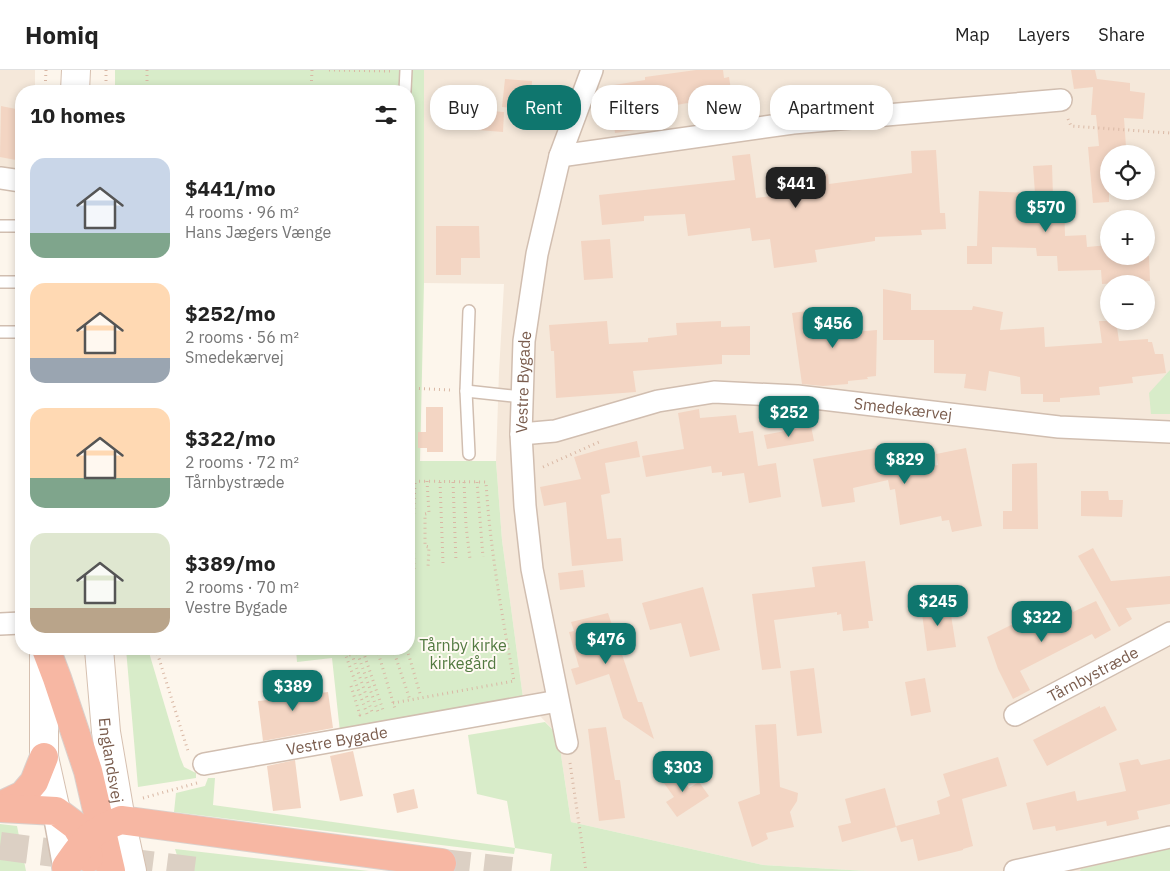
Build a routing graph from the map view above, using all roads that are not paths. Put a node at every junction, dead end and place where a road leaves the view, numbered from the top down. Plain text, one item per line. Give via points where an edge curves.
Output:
1 (76, 70) edge
2 (592, 70) edge
3 (401, 71) edge
4 (75, 85) edge
5 (400, 85) edge
6 (1061, 100) road end
7 (560, 156) junction
8 (0, 178) edge
9 (15, 180) edge
10 (0, 226) edge
11 (15, 226) edge
12 (0, 282) edge
13 (15, 282) edge
14 (469, 311) dead end
15 (0, 332) edge
16 (15, 332) edge
17 (466, 391) junction
18 (522, 397) junction
19 (1170, 432) edge
20 (521, 434) junction
21 (468, 454) dead end
22 (15, 623) edge
23 (0, 624) edge
24 (1170, 633) edge
25 (45, 655) edge
26 (47, 655) edge
27 (99, 655) edge
28 (558, 701) junction
29 (1015, 715) dead end
30 (566, 743) road end
31 (44, 757) junction
32 (204, 764) road end
33 (0, 807) edge
34 (56, 811) junction
35 (102, 829) junction
36 (1170, 837) edge
37 (442, 863) tunnel mouth
38 (75, 870) edge
39 (111, 871) edge
40 (132, 871) edge
41 (1015, 871) edge

1 - 4 main road
2 - 7 street, Vestre Bygade
3 - 5 lane
6 - 7 street via 793,123
7 - 18 street, Vestre Bygade via 537,254 524,341
8 - 9 street
10 - 11 lane
12 - 13 lane
14 - 17 lane
15 - 16 lane
17 - 18 lane
17 - 21 lane
18 - 20 street, Vestre Bygade
19 - 20 street, Smedekærvej via 1059,427 797,396 714,392 658,401 555,431
20 - 28 street, Vestre Bygade via 532,569
22 - 23 street
24 - 29 street, Tårnbystræde
25 - 31 main road
26 - 35 highway via 88,771
27 - 35 main road, Englandsvej via 106,732
28 - 30 street, Vestre Bygade
28 - 32 street, Vestre Bygade
31 - 33 highway via 34,782 23,795
31 - 34 main road
33 - 34 highway
34 - 35 highway via 76,826
34 - 38 street
35 - 37 highway
35 - 38 highway
35 - 39 highway
35 - 40 main road, Englandsvej
36 - 41 street

